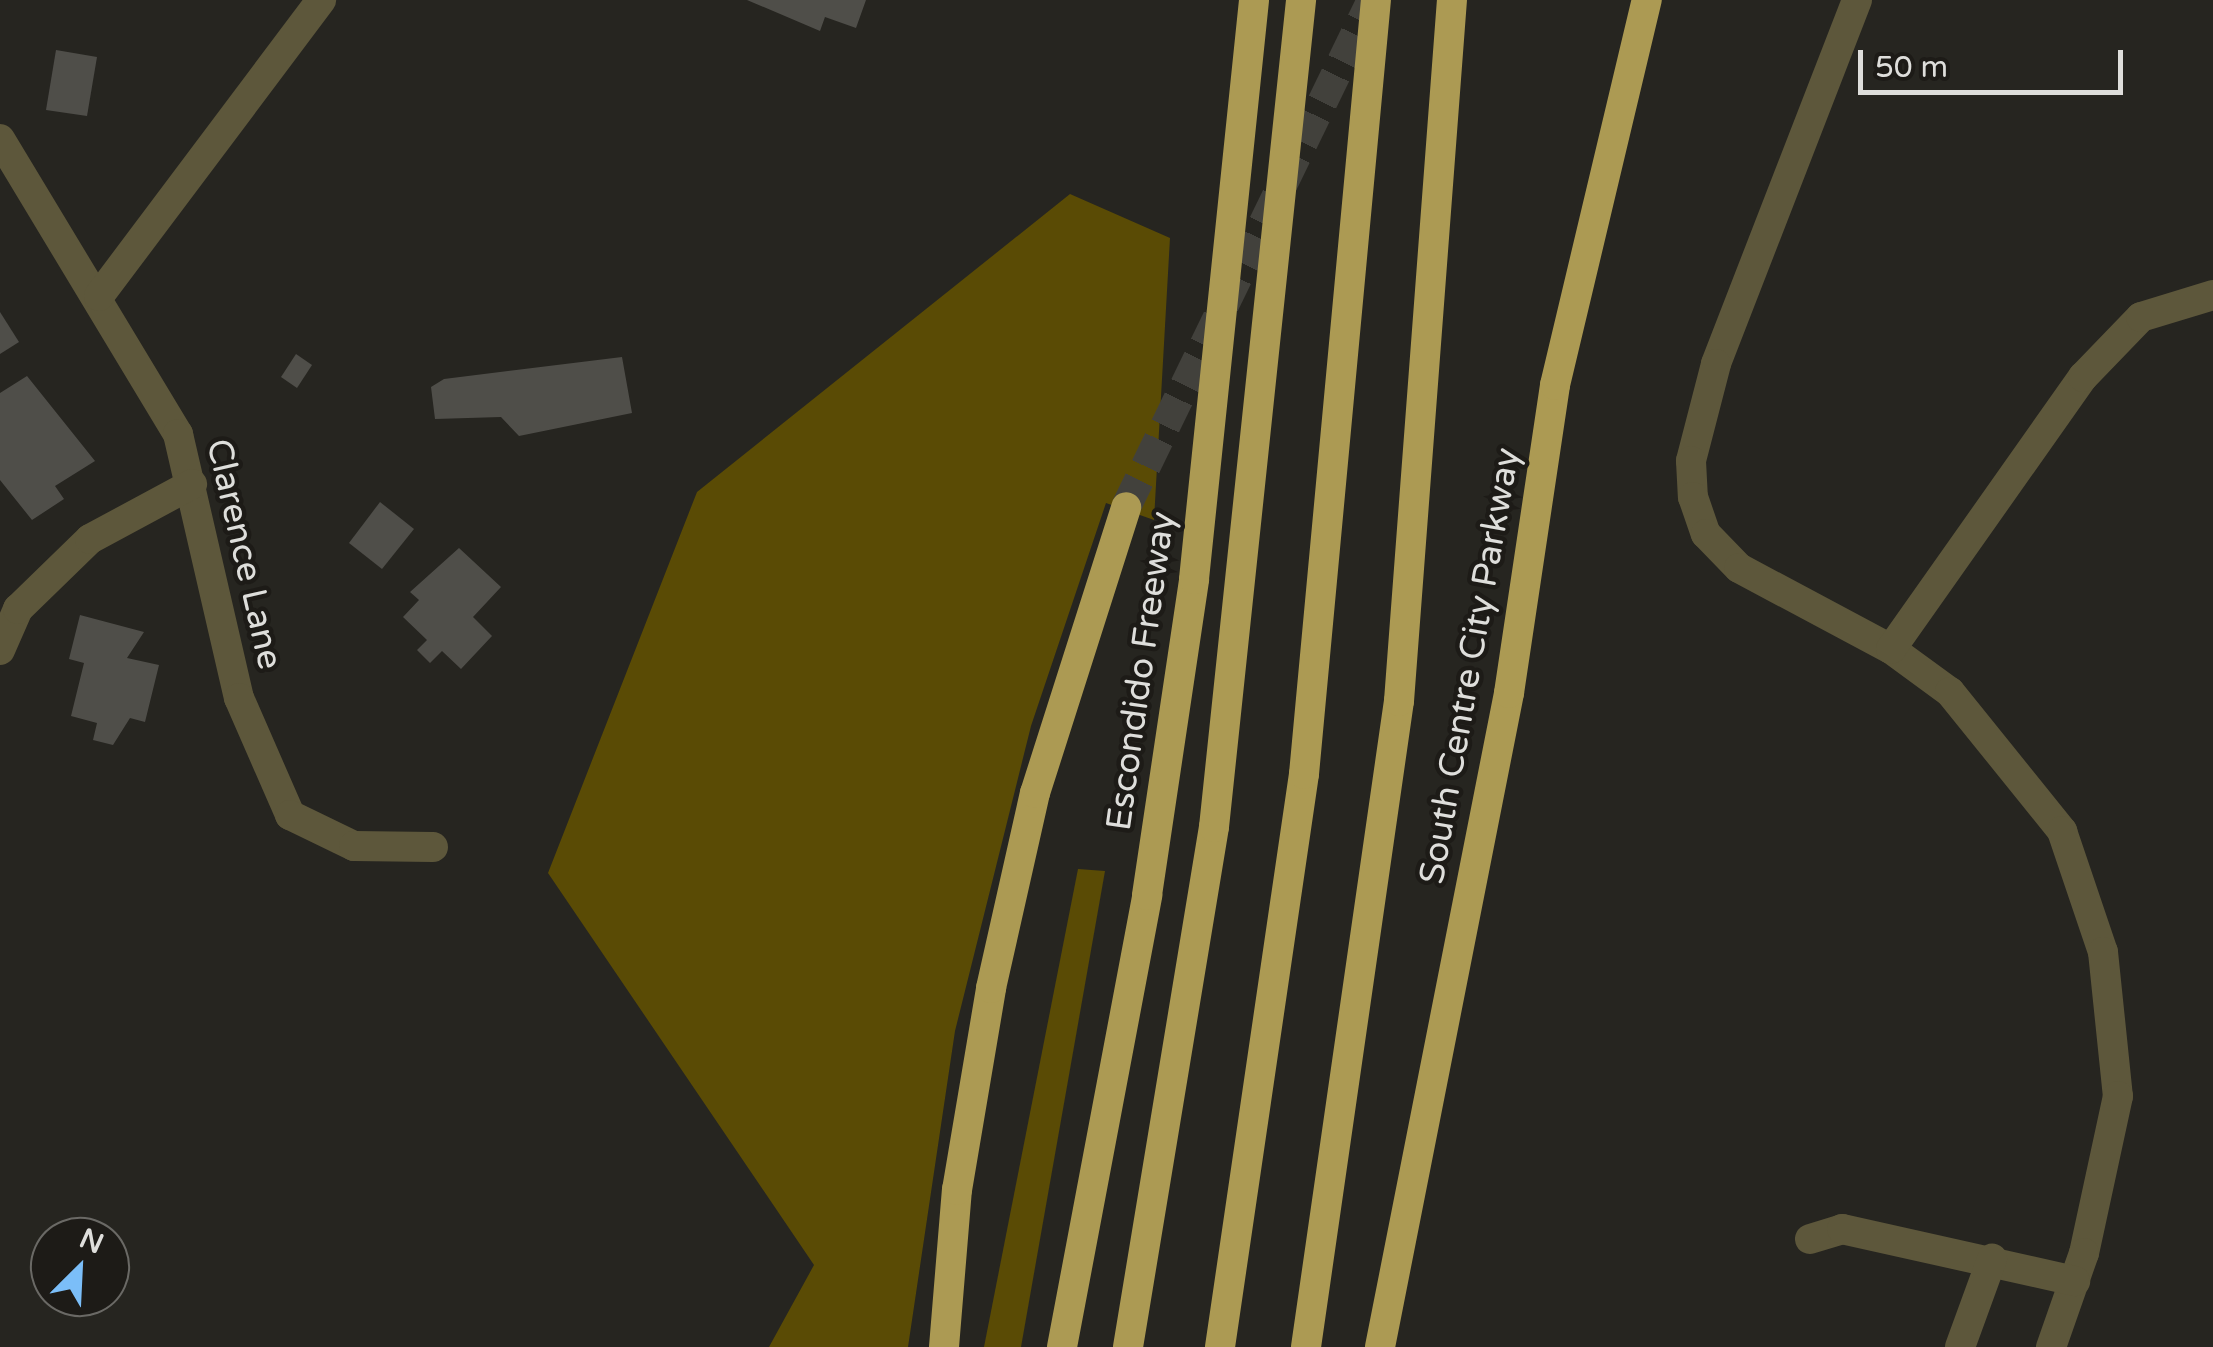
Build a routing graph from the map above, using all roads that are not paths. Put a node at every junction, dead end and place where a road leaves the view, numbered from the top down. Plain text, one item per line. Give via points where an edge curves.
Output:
1 (321, 0) edge
2 (1254, 0) edge
3 (1301, 0) edge
4 (1376, 0) edge
5 (1452, 0) edge
6 (1647, 0) edge
7 (1858, 0) edge
8 (0, 139) edge
9 (2211, 290) edge
10 (99, 296) junction
11 (192, 484) junction
12 (1126, 507) tunnel mouth
13 (1891, 649) junction
14 (0, 650) edge
15 (433, 847) dead end
16 (1810, 1239) dead end
17 (1992, 1259) junction
18 (2075, 1281) junction
19 (944, 1347) edge
20 (1062, 1347) edge
21 (1128, 1347) edge
22 (1220, 1347) edge
23 (1306, 1347) edge
24 (1380, 1347) edge
25 (1960, 1347) edge
26 (2051, 1347) edge

1 - 10 street
2 - 20 highway, Escondido Freeway via 1194,578 1144,914
3 - 21 highway via 1214,826
4 - 22 highway via 1304,774
5 - 23 highway via 1398,701
6 - 24 highway, South Centre City Parkway via 1562,346 1509,693
7 - 13 street via 1716,364 1691,461 1706,534 1783,596
8 - 10 street, Clarence Lane
9 - 13 street via 2142,317 2083,377
10 - 11 street, Clarence Lane via 178,434
11 - 14 street via 90,539 18,609
11 - 15 street, Clarence Lane via 238,698 290,815 354,846
12 - 19 highway via 1035,792 991,988
13 - 18 street via 1950,692 2036,788 2062,832 2103,952 2118,1096
16 - 17 street via 1842,1229
17 - 18 street
17 - 25 street
18 - 26 street

